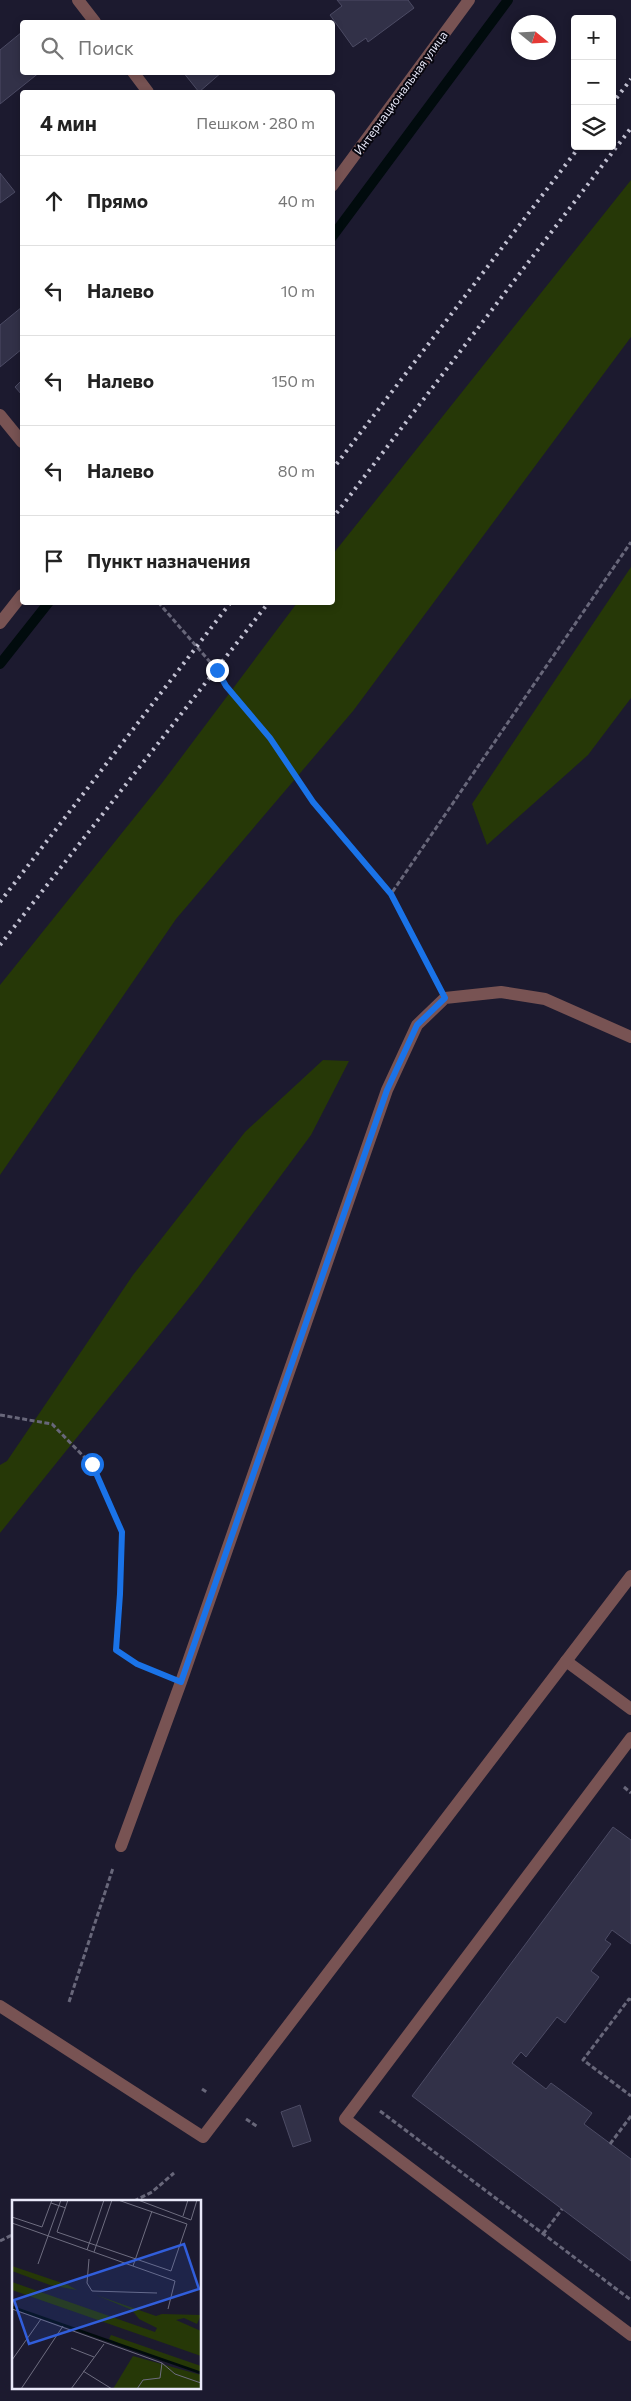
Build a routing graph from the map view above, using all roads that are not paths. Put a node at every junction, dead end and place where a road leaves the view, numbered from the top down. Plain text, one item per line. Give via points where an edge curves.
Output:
1 (78, 0) edge
2 (469, 0) edge
3 (93, 20) edge
4 (135, 75) edge
5 (146, 90) edge
6 (335, 182) edge
7 (0, 416) edge
8 (20, 440) edge
9 (20, 598) edge
10 (0, 623) edge
11 (631, 1037) edge
12 (631, 1576) edge
13 (566, 1661) junction
14 (631, 1710) edge
15 (631, 1738) edge
16 (121, 1846) road end
17 (0, 2006) edge
18 (631, 2335) edge

1 - 3 street
2 - 6 street, Интернациональная улица
4 - 5 street
7 - 8 street
9 - 10 street
11 - 16 street via 545,999 501,992 445,998 417,1025 387,1090
12 - 13 street
13 - 14 street
13 - 17 street via 203,2137
15 - 18 street via 345,2119

